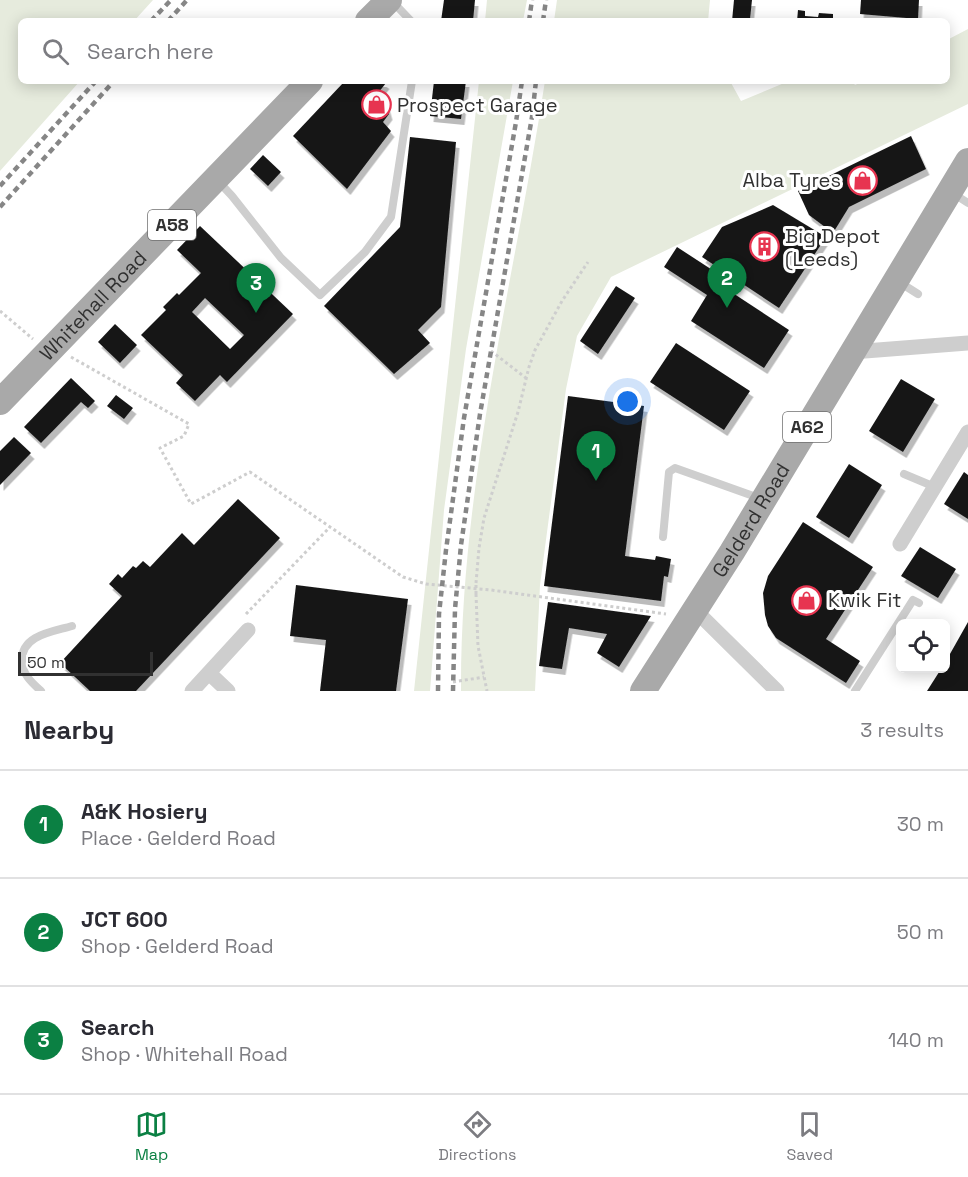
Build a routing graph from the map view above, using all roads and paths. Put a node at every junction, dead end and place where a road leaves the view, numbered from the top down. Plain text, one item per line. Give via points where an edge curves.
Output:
1 (390, 0) edge
2 (371, 18) edge
3 (408, 18) edge
4 (307, 84) edge
5 (412, 84) edge
6 (968, 161) edge
7 (216, 179) junction
8 (959, 197) edge
9 (588, 262) dead end
10 (896, 280) junction
11 (918, 294) dead end
12 (0, 311) edge
13 (20, 328) dead end
14 (968, 343) edge
15 (54, 347) junction
16 (491, 351) dead end
17 (852, 352) junction
18 (526, 378) junction
19 (0, 402) edge
20 (968, 432) edge
21 (904, 474) dead end
22 (935, 487) junction
23 (763, 500) junction
24 (330, 527) junction
25 (663, 537) dead end
26 (900, 544) dead end
27 (919, 603) dead end
28 (692, 613) junction
29 (72, 626) dead end
30 (248, 630) joint
31 (209, 673) junction
32 (484, 677) junction
33 (453, 682) dead end
34 (40, 691) edge
35 (192, 691) edge
36 (228, 691) edge
37 (487, 691) edge
38 (643, 691) edge
39 (777, 691) edge
40 (855, 691) edge

1 - 2 main road
1 - 3 lane
4 - 7 main road, Whitehall Road / A58
5 - 7 lane via 391,217 365,252 320,296 281,258
6 - 8 main road, Gelderd Road / A62
7 - 15 main road, Whitehall Road / A58
8 - 10 main road, Gelderd Road / A62
9 - 18 path via 535,350
10 - 11 lane
10 - 17 main road, Gelderd Road / A62
12 - 13 path
14 - 17 street
15 - 19 main road, Whitehall Road / A58
15 - 24 path via 189,424 184,436 160,448 191,504 250,472
16 - 18 path
17 - 23 main road, Gelderd Road / A62
18 - 32 path, bridge via 519,412 484,518 479,548 478,646
20 - 22 street
21 - 22 lane
22 - 26 street
23 - 25 lane via 675,468 669,472
23 - 28 main road, Gelderd Road / A62
24 - 28 path via 403,577 426,584
24 - 30 path via 246,614
27 - 40 lane via 913,600
28 - 38 main road, Gelderd Road / A62
28 - 39 street
29 - 34 lane via 28,641 23,650 27,678
30 - 31 street
31 - 35 street
31 - 36 street
32 - 33 path
32 - 37 path

